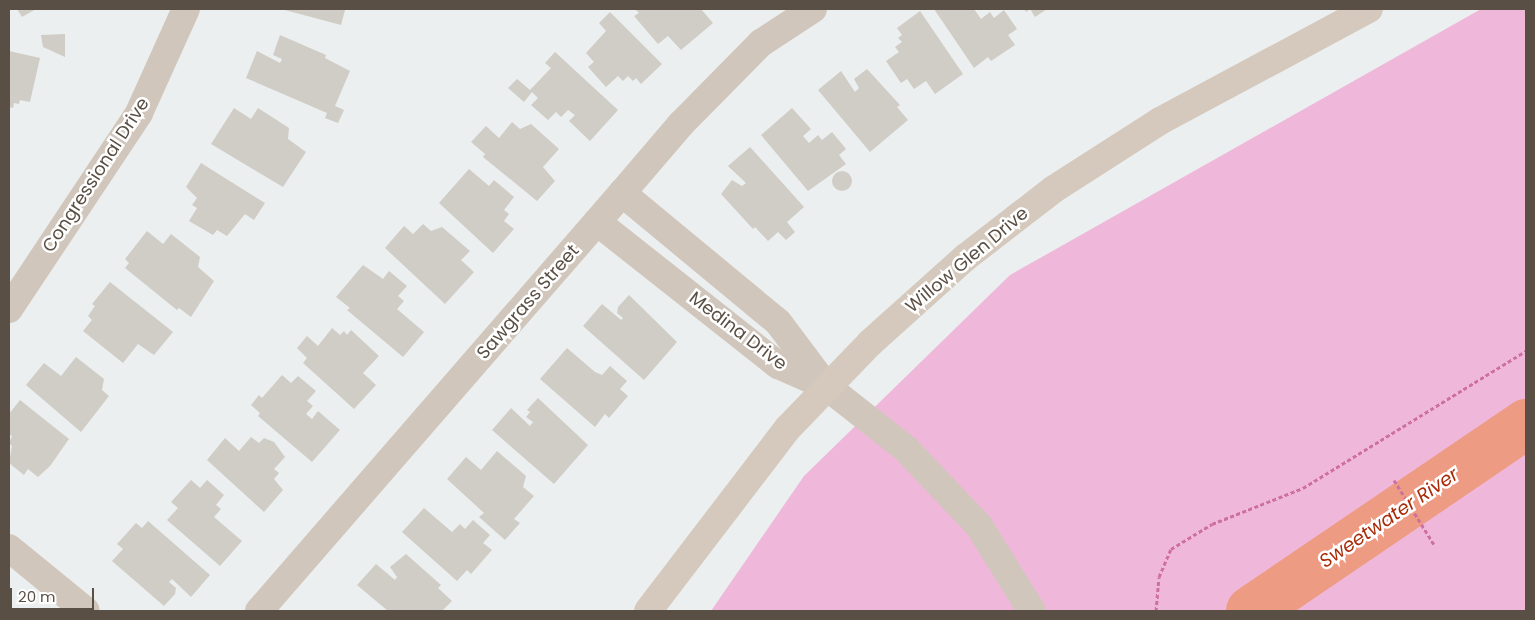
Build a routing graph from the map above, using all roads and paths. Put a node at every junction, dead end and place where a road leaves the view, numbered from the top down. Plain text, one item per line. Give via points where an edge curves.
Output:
1 (186, 9) edge
2 (813, 9) edge
3 (1369, 9) edge
4 (622, 193) junction
5 (597, 222) junction
6 (9, 309) edge
7 (1526, 351) edge
8 (826, 386) junction
9 (1394, 480) dead end
10 (1435, 546) dead end
11 (9, 548) edge
12 (86, 611) edge
13 (259, 611) edge
14 (648, 611) edge
15 (1032, 611) edge
16 (1156, 611) edge

1 - 6 street, Congressional Drive via 140,114
2 - 4 street, Sawgrass Street via 761,43 681,124
3 - 8 main road, Willow Glen Drive via 1160,120 1054,189 966,256
4 - 5 street, Sawgrass Street
4 - 8 street, Medina Drive via 778,322
5 - 8 street, Medina Drive via 778,366
5 - 13 street, Sawgrass Street
7 - 16 path via 1303,488 1212,524 1171,549 1159,577
8 - 14 main road, Willow Glen Drive via 788,428
8 - 15 street via 906,449 979,526
9 - 10 path
11 - 12 street

